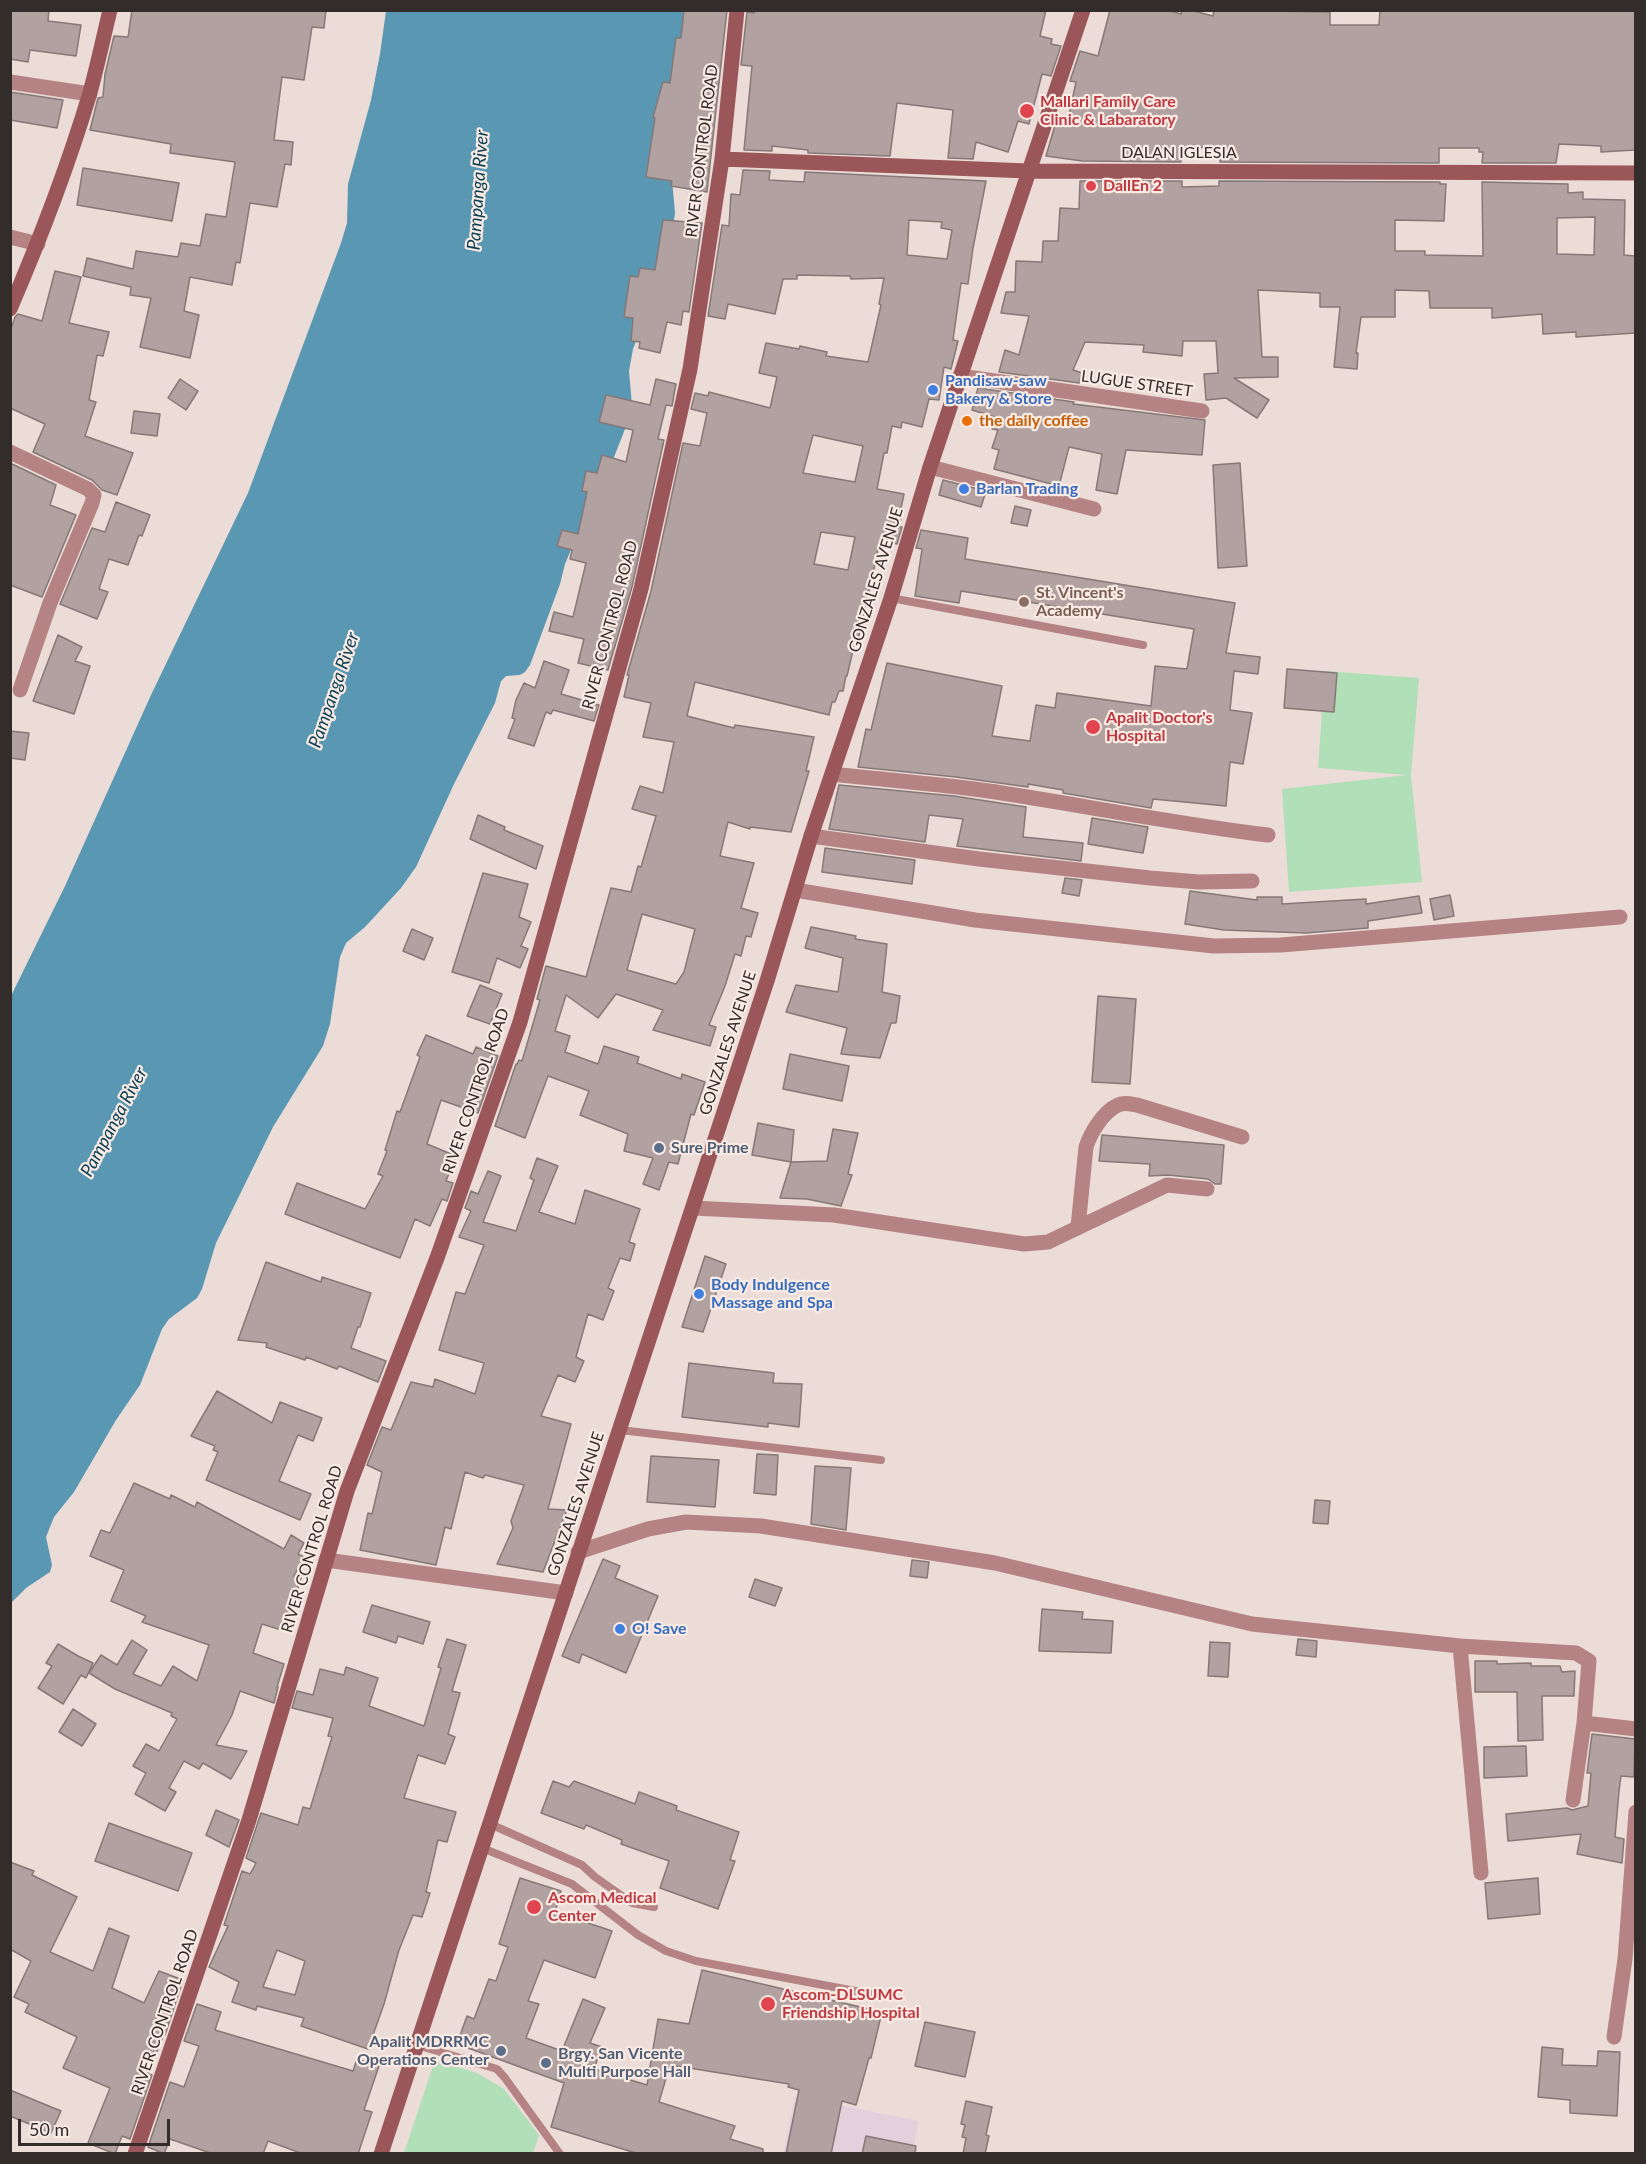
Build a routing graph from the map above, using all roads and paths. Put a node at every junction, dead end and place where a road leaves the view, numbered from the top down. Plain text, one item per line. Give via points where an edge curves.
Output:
1 (110, 10) edge
2 (737, 10) edge
3 (1083, 10) edge
4 (10, 82) edge
5 (90, 94) junction
6 (722, 159) junction
7 (1028, 171) junction
8 (1635, 173) edge
9 (10, 237) edge
10 (38, 244) junction
11 (10, 309) edge
12 (960, 376) junction
13 (1202, 411) dead end
14 (10, 452) edge
15 (930, 468) junction
16 (1094, 509) dead end
17 (891, 598) junction
18 (1143, 645) dead end
19 (20, 690) dead end
20 (832, 774) junction
21 (1268, 835) dead end
22 (811, 836) junction
23 (1252, 881) dead end
24 (795, 890) junction
25 (1620, 917) dead end
26 (1242, 1137) dead end
27 (1207, 1189) dead end
28 (693, 1208) junction
29 (1078, 1227) junction
30 (620, 1430) junction
31 (881, 1460) dead end
32 (578, 1552) junction
33 (326, 1560) junction
34 (566, 1593) junction
35 (1460, 1646) junction
36 (1584, 1723) junction
37 (1635, 1729) edge
38 (1573, 1800) dead end
39 (1635, 1812) edge
40 (489, 1824) junction
41 (482, 1848) junction
42 (1481, 1873) dead end
43 (654, 1907) dead end
44 (871, 1994) dead end
45 (1614, 2037) dead end
46 (417, 2045) junction
47 (135, 2154) edge
48 (381, 2154) edge
49 (560, 2154) edge

1 - 5 street
2 - 6 street, RIVER CONTROL ROAD
3 - 7 street, GONZALES AVENUE
4 - 5 street
5 - 10 street
6 - 7 street, DALAN IGLESIA
6 - 33 street, RIVER CONTROL ROAD via 690,369 641,589 520,1022 347,1491
7 - 8 street, DALAN IGLESIA
7 - 12 street, GONZALES AVENUE
9 - 10 street
10 - 11 street
12 - 13 street, LUGUE STREET
12 - 15 street, GONZALES AVENUE
14 - 19 street via 94,495
15 - 16 street
15 - 17 street, GONZALES AVENUE
17 - 18 lane
17 - 20 street, GONZALES AVENUE
20 - 21 street via 992,791
20 - 22 street, GONZALES AVENUE
22 - 23 street via 1150,878
22 - 24 street, GONZALES AVENUE
24 - 25 street via 975,920 1214,946 1281,945
24 - 28 street, GONZALES AVENUE
26 - 29 street via 1137,1105 1118,1104 1090,1135 1086,1147
27 - 29 street via 1167,1185
28 - 29 street via 834,1215 1024,1244 1048,1242
28 - 30 street, GONZALES AVENUE
30 - 31 lane
30 - 32 street, GONZALES AVENUE
32 - 34 street, GONZALES AVENUE
32 - 35 street via 648,1529 686,1522 761,1526 995,1563 1252,1624
33 - 34 street
33 - 47 street, RIVER CONTROL ROAD via 249,1820
34 - 40 street, GONZALES AVENUE
35 - 36 street via 1576,1653 1589,1661
35 - 42 street
36 - 37 street
36 - 38 street
39 - 45 street via 1625,1959
40 - 41 street, GONZALES AVENUE
40 - 43 lane via 582,1865 632,1903
41 - 44 lane via 572,1884 638,1935 666,1951 696,1961
41 - 46 street, GONZALES AVENUE
46 - 48 street, GONZALES AVENUE
46 - 49 lane via 497,2069

